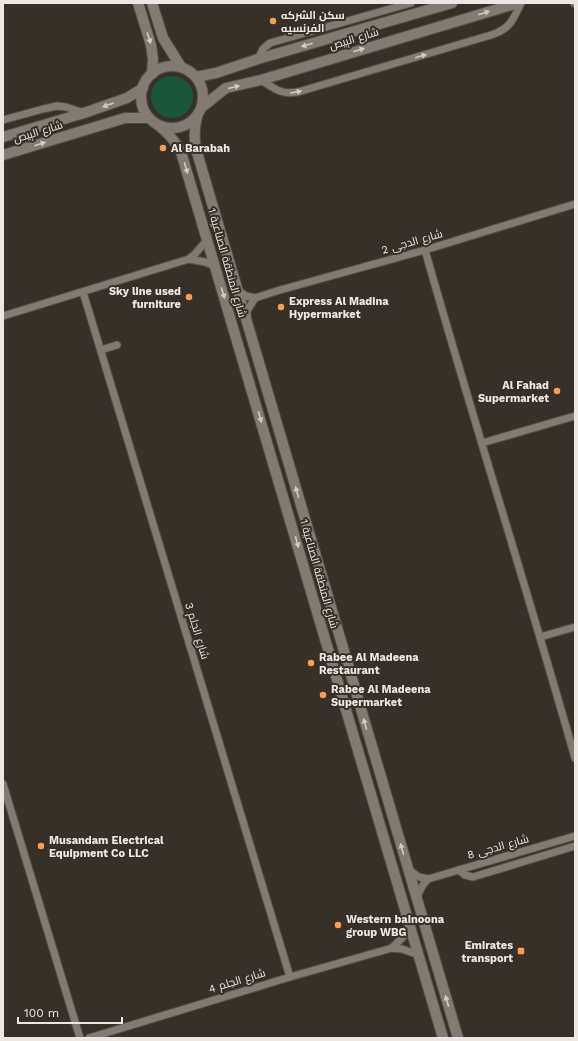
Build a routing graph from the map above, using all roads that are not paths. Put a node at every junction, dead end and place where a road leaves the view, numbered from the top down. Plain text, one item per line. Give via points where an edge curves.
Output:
1 (138, 3) edge
2 (152, 3) edge
3 (411, 3) edge
4 (452, 3) edge
5 (520, 3) edge
6 (258, 59) junction
7 (181, 68) junction
8 (152, 74) junction
9 (196, 77) junction
10 (261, 80) junction
11 (143, 88) junction
12 (202, 107) junction
13 (84, 113) junction
14 (197, 117) junction
15 (150, 118) junction
16 (3, 120) edge
17 (158, 125) junction
18 (3, 137) edge
19 (3, 155) edge
20 (575, 204) edge
21 (207, 240) junction
22 (425, 250) junction
23 (189, 260) junction
24 (215, 266) junction
25 (237, 290) junction
26 (83, 292) junction
27 (255, 298) junction
28 (3, 316) edge
29 (246, 322) junction
30 (117, 345) dead end
31 (101, 350) junction
32 (575, 416) edge
33 (482, 443) junction
34 (575, 627) edge
35 (540, 637) junction
36 (575, 758) edge
37 (3, 784) edge
38 (575, 836) edge
39 (575, 846) edge
40 (408, 868) junction
41 (459, 870) junction
42 (428, 879) junction
43 (417, 900) junction
44 (410, 925) junction
45 (392, 948) junction
46 (419, 955) junction
47 (290, 977) junction
48 (80, 1038) edge
49 (89, 1038) edge
50 (443, 1038) edge
51 (458, 1038) edge

1 -> 8 street via 151,45
2 - 7 street via 163,38
3 - 6 street via 270,43
4 -> 6 street, شارع البِيص
10 -> 5 street, شارع البِيص
10 -> 5 street via 280,92 289,93 491,35 510,24
6 - 9 street, شارع البِيص
7 - 8 street via 161,68
7 - 9 street
8 - 11 street
9 - 12 street via 201,86
12 -> 10 street, شارع البِيص via 226,88
11 -> 13 street, شارع البِيص via 127,98
11 - 15 street via 141,98
12 - 14 street
13 - 16 street via 57,106
13 - 18 street, شارع البِيص
14 - 17 street via 179,128
14 - 25 street, شارع المنطقة الصناعية 1 via 194,126 196,149
15 - 17 street
19 -> 15 street, شارع البِيص via 125,118
17 -> 21 street, شارع المنطقة الصناعية 1 via 168,133 182,152
20 - 22 street, شارع الدجى 2
21 - 23 street
21 - 24 street, شارع المنطقة الصناعية 1
22 - 27 street, شارع الدجى 2
22 - 33 street
23 - 24 street
23 - 26 street
24 -> 44 street, شارع المنطقة الصناعية 1
25 - 27 street
25 - 29 street, شارع المنطقة الصناعية 1
26 - 28 street
26 - 31 street, شارع الحِلم 3
27 - 29 street via 247,311
40 -> 29 street, شارع المنطقة الصناعية 1
30 - 31 street
31 - 47 street, شارع الحِلم 3
32 - 33 street
33 - 35 street
34 - 35 street
35 - 36 street
37 - 48 street
38 - 41 street, شارع الدجى 8
39 - 41 street via 477,876 465,875
40 - 42 street
40 - 43 street, شارع المنطقة الصناعية 1
41 - 42 street, شارع الدجى 8
42 - 43 street via 419,891
51 -> 43 street, شارع المنطقة الصناعية 1
44 - 45 street
44 - 46 street, شارع المنطقة الصناعية 1
45 - 46 street, شارع الحِلم 4
45 - 47 street, شارع الحِلم 4
46 - 50 street, شارع المنطقة الصناعية 1
47 - 49 street, شارع الحِلم 4

